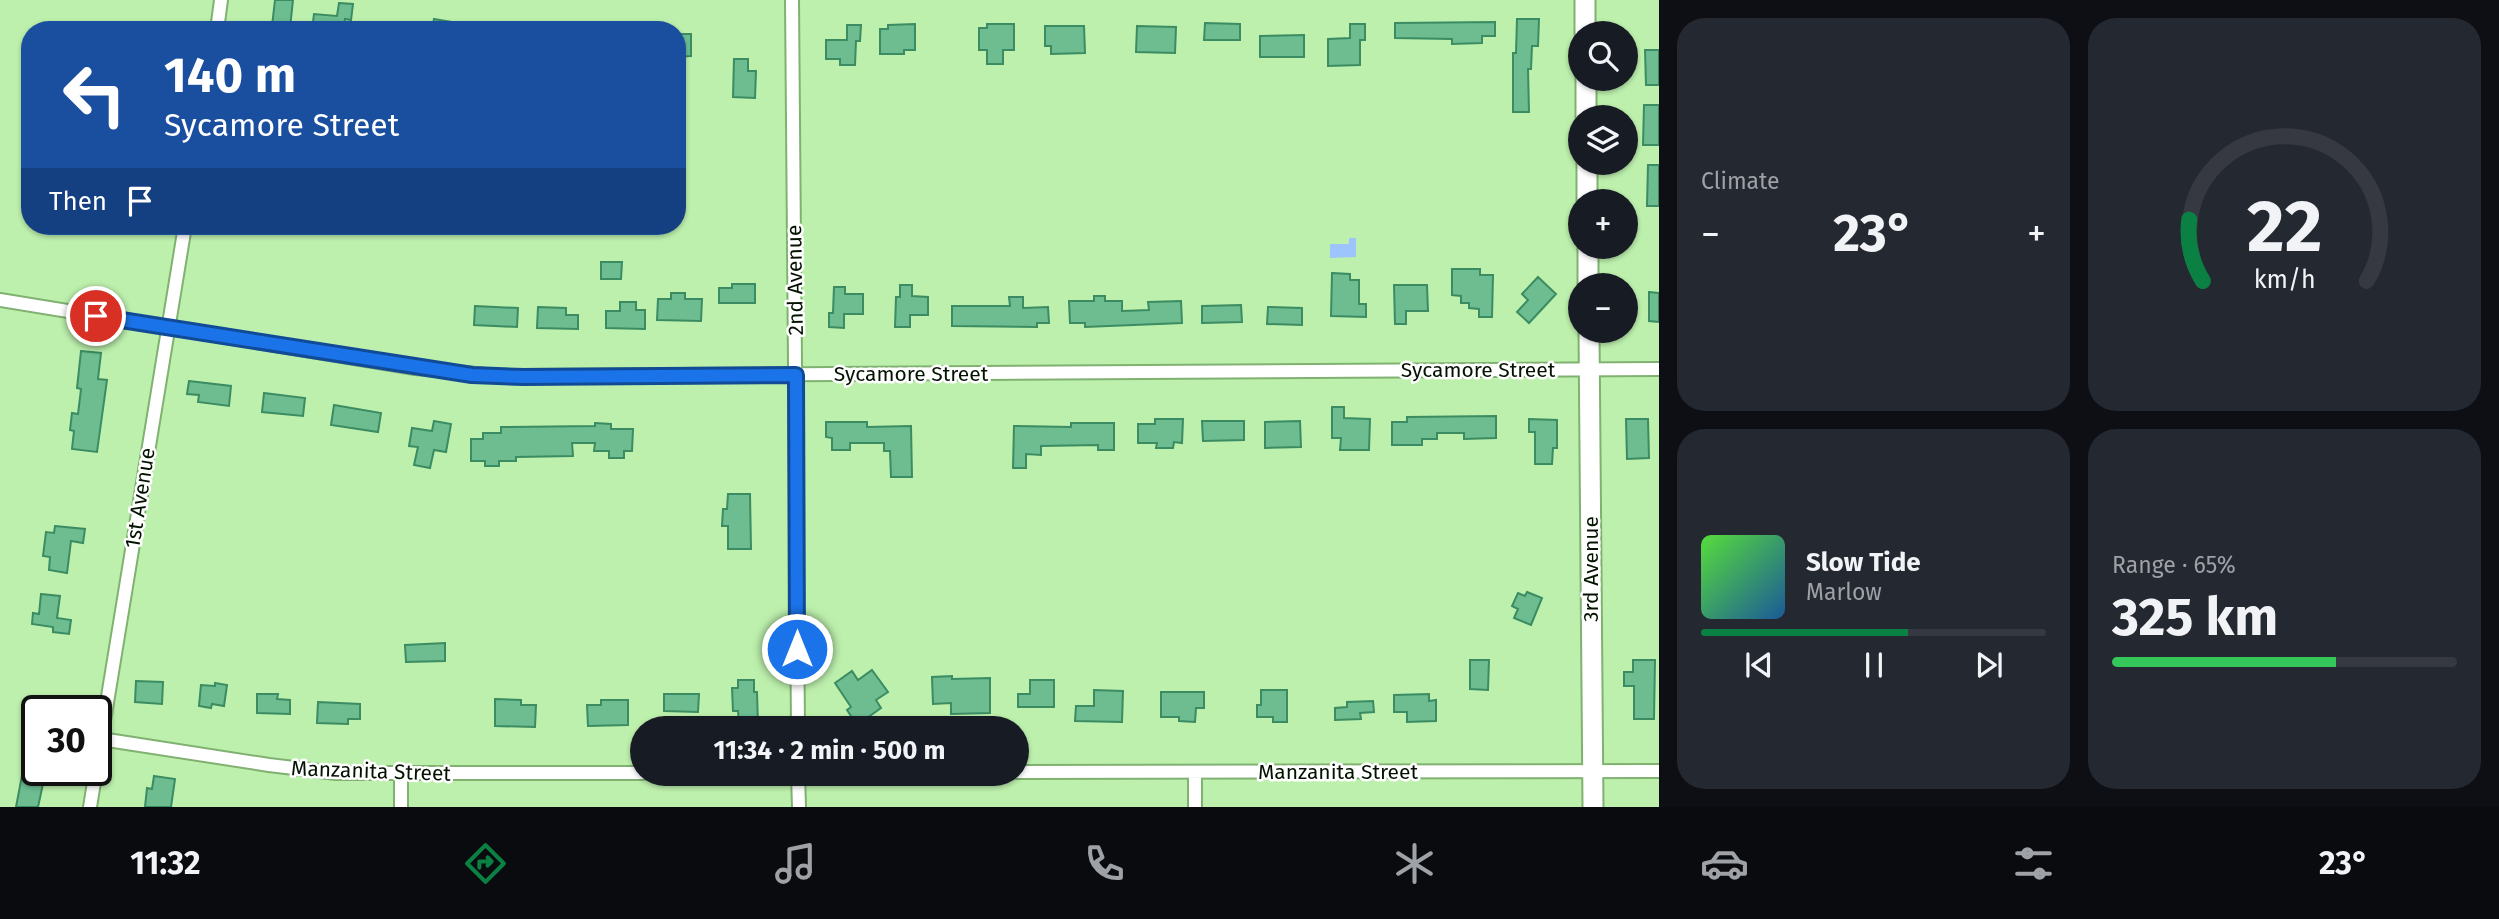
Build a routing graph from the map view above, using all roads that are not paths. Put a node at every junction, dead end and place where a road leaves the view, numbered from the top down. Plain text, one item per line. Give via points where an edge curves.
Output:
1 (221, 0) edge
2 (792, 0) edge
3 (1585, 0) edge
4 (218, 21) edge
5 (1585, 21) edge
6 (184, 235) edge
7 (0, 300) edge
8 (168, 328) junction
9 (1589, 343) edge
10 (1590, 369) junction
11 (1659, 369) edge
12 (796, 375) junction
13 (108, 695) edge
14 (798, 716) edge
15 (112, 741) edge
16 (1593, 771) junction
17 (1659, 771) edge
18 (1029, 772) edge
19 (1195, 772) junction
20 (630, 773) edge
21 (401, 774) junction
22 (93, 786) edge
23 (798, 786) edge
24 (90, 807) edge
25 (401, 807) edge
26 (799, 807) edge
27 (1195, 807) edge
28 (1593, 807) edge

1 - 4 street
2 - 12 street, 2nd Avenue
3 - 5 street
6 - 8 street, 1st Avenue
7 - 8 street, Sycamore Street
8 - 12 street, Sycamore Street via 472,375
8 - 13 street, 1st Avenue
9 - 10 street, 3rd Avenue
10 - 11 street, Sycamore Street
10 - 12 street, Sycamore Street
10 - 16 street, 3rd Avenue
12 - 14 street, 2nd Avenue
15 - 21 street, Manzanita Street via 294,769
16 - 17 street, Manzanita Street
16 - 19 street, Manzanita Street
16 - 28 street, 3rd Avenue
18 - 19 street, Manzanita Street
19 - 27 street
20 - 21 street, Manzanita Street
21 - 25 street
22 - 24 street, 1st Avenue
23 - 26 street

